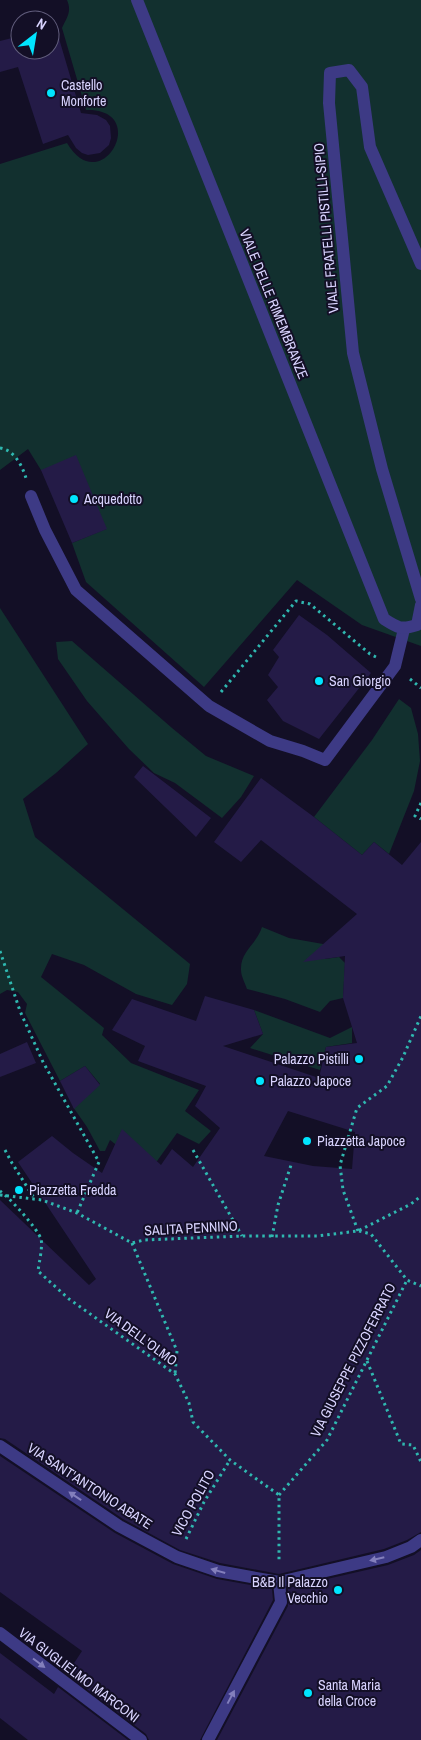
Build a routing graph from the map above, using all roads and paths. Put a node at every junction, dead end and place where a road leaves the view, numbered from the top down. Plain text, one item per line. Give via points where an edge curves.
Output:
1 (137, 0) edge
2 (421, 264) edge
3 (0, 448) edge
4 (31, 496) joint
5 (421, 599) edge
6 (421, 605) edge
7 (404, 629) junction
8 (395, 666) junction
9 (209, 706) junction
10 (421, 803) edge
11 (421, 819) edge
12 (0, 951) edge
13 (421, 1016) edge
14 (420, 1021) edge
15 (5, 1150) dead end
16 (193, 1150) dead end
17 (292, 1162) dead end
18 (0, 1191) edge
19 (0, 1195) edge
20 (7, 1195) junction
21 (421, 1196) edge
22 (34, 1199) junction
23 (77, 1213) junction
24 (358, 1231) junction
25 (242, 1236) junction
26 (272, 1237) junction
27 (132, 1243) junction
28 (407, 1280) junction
29 (421, 1286) edge
30 (367, 1361) junction
31 (175, 1374) junction
32 (0, 1446) edge
33 (230, 1460) junction
34 (421, 1462) edge
35 (279, 1495) junction
36 (421, 1540) edge
37 (177, 1557) junction
38 (279, 1582) junction
39 (0, 1634) edge
40 (141, 1740) edge
41 (208, 1740) edge

1 - 7 street, VIALE DELLE RIMEMBRANZE via 384,619
2 - 5 street, VIALE FRATELLI PISTILLI-SIPIO via 370,147 362,87 349,70 330,73 329,103 353,353 382,469
3 - 4 path via 7,449 16,458
4 - 9 street via 76,590
6 - 7 street via 417,625
7 - 8 street
8 - 9 street via 325,760 270,741
8 - 9 path via 370,654 310,604 296,601
10 - 11 path via 415,816
12 - 23 path via 20,1011 43,1062 99,1162
13 - 14 path
14 - 24 path via 386,1086 357,1108 342,1156 342,1190
15 - 22 path
16 - 25 path
17 - 26 path
18 - 20 path
19 - 20 path, SALITA PENNINO
20 - 22 path, SALITA PENNINO
20 - 31 path, VIA DELL'OLMO via 41,1240 38,1271 69,1299
21 - 24 path
22 - 23 path, SALITA PENNINO
23 - 27 path, SALITA PENNINO
24 - 26 path, SALITA PENNINO
24 - 28 path via 371,1234
25 - 26 path, SALITA PENNINO
25 - 27 path, SALITA PENNINO
27 - 31 path, VIA DELL'OLMO via 177,1351
28 - 29 path
28 - 30 path, VIA GIUSEPPE PIZZOFERRATO
30 - 34 path via 401,1444 413,1445
30 - 35 path, VIA GIUSEPPE PIZZOFERRATO via 327,1440
31 - 33 path, VIA DELL'OLMO via 189,1403 193,1422
37 -> 32 street, VIA SANT'ANTONIO ABATE via 119,1526
33 - 35 path, VIA DELL'OLMO
33 - 37 path, VICO POLITO via 204,1502
35 - 38 path
36 -> 38 street, VIA SANT'ANTONIO ABATE via 386,1557
38 -> 37 street, VIA SANT'ANTONIO ABATE via 218,1571
41 -> 38 street via 281,1602
39 -> 40 street, VIA GUGLIELMO MARCONI

